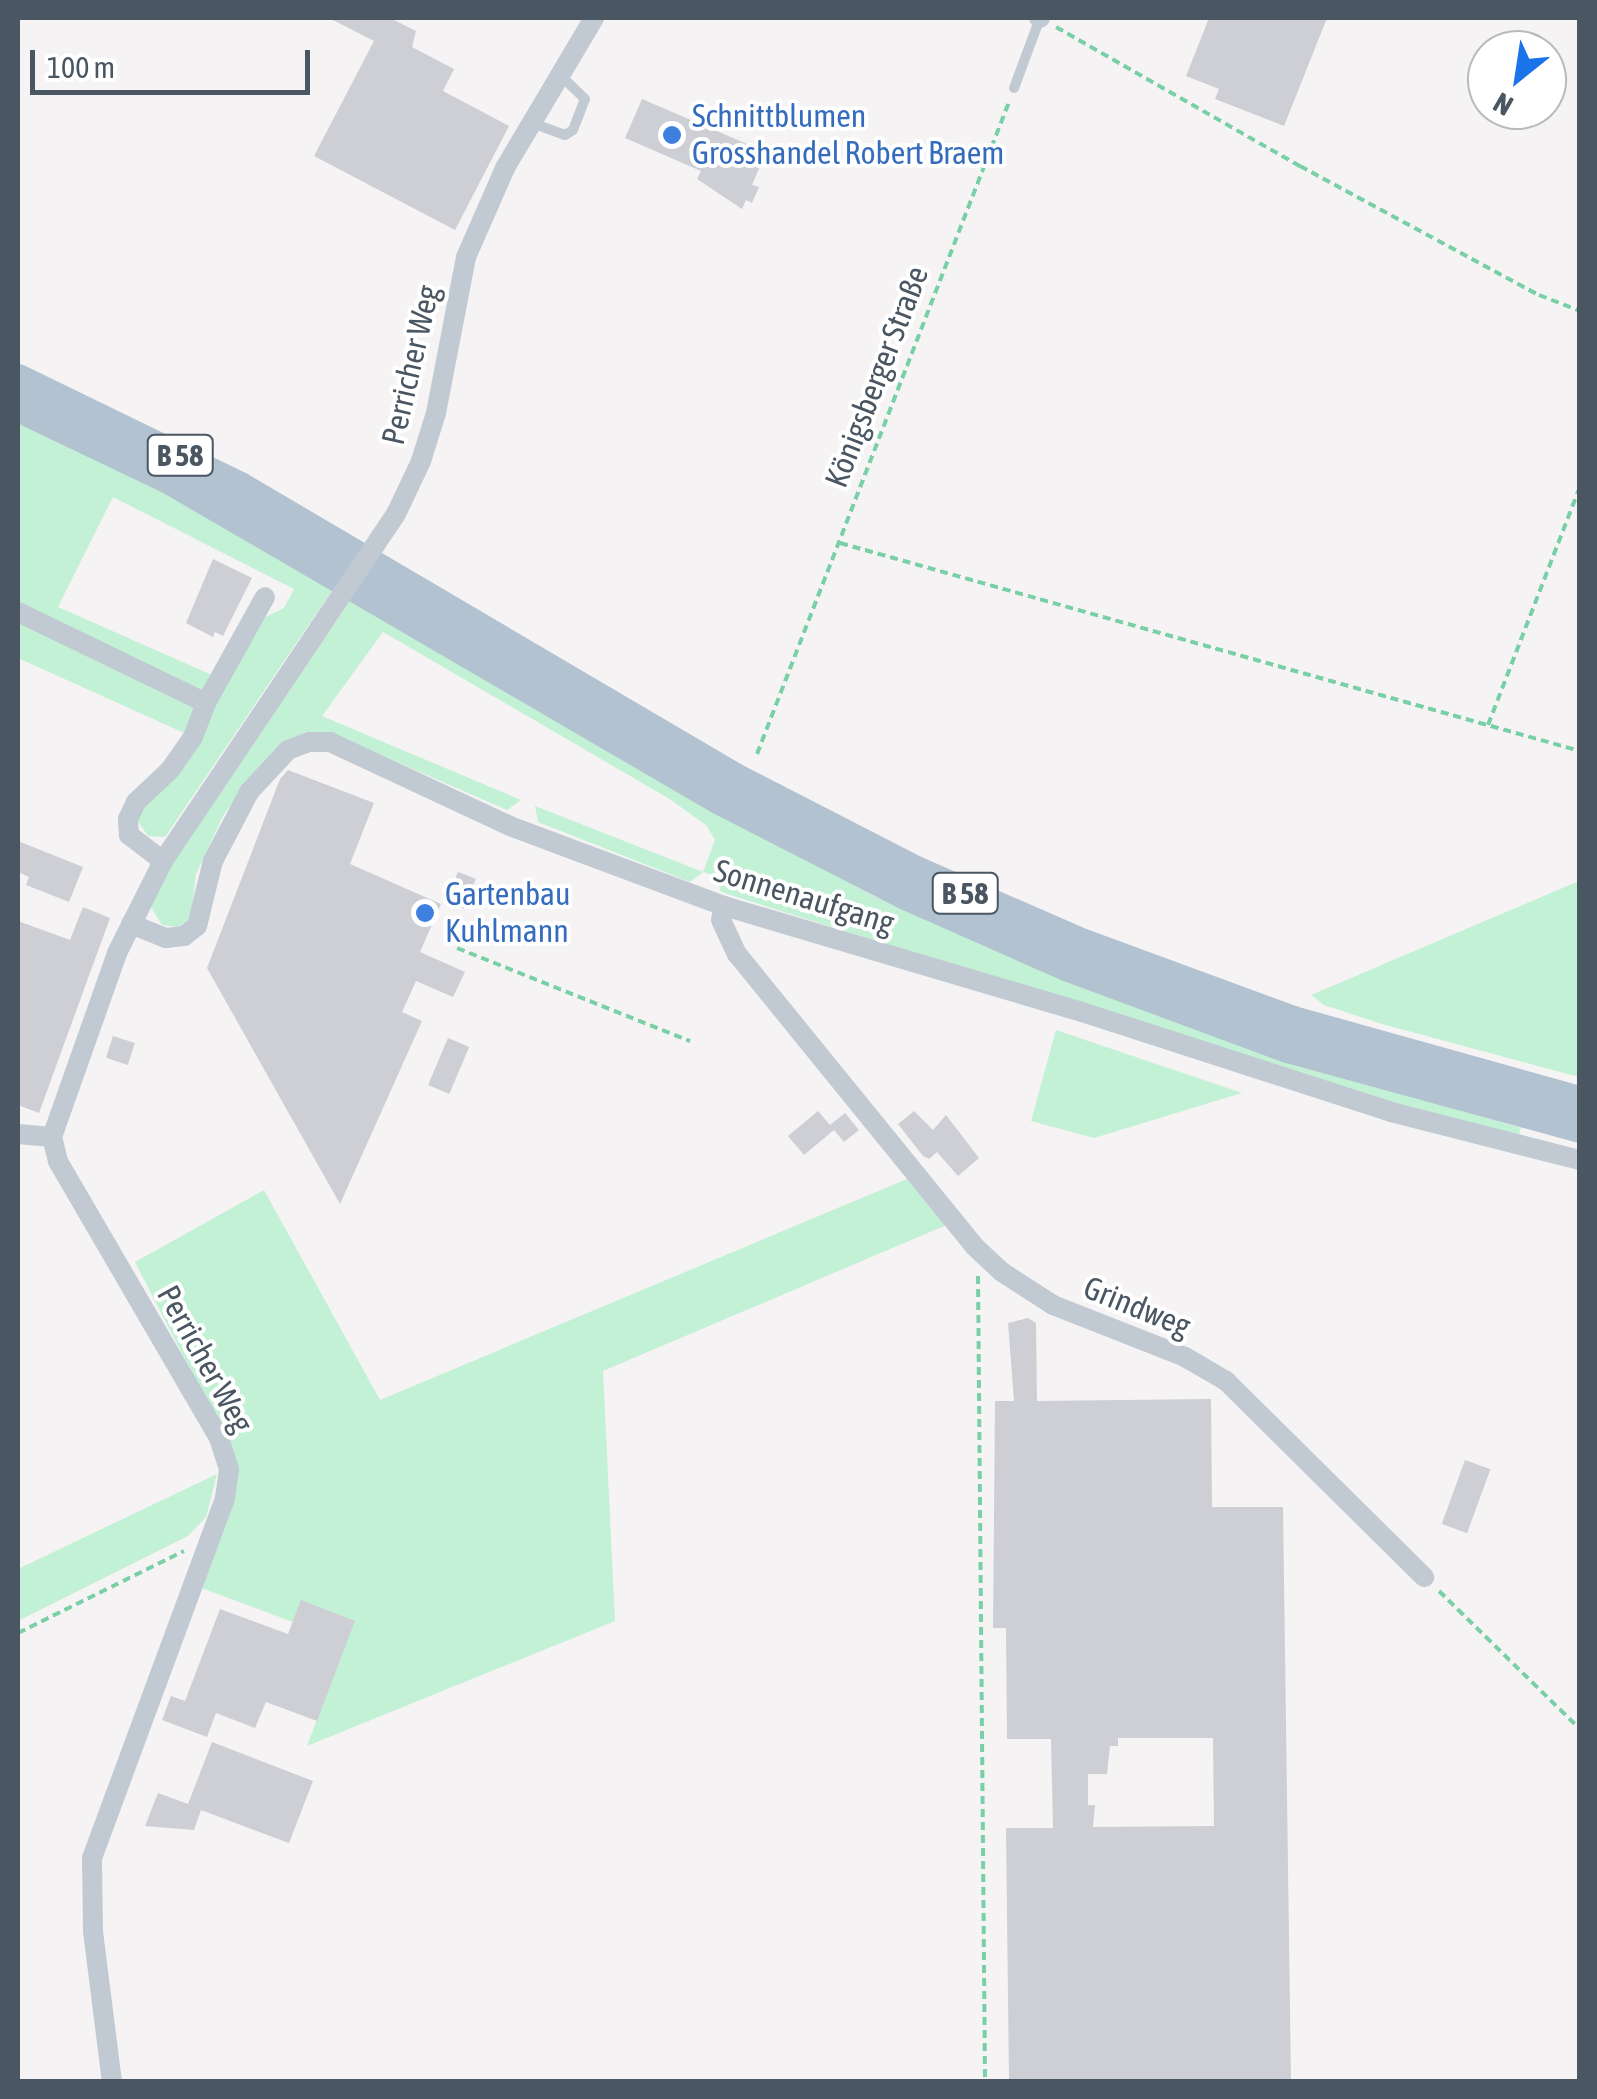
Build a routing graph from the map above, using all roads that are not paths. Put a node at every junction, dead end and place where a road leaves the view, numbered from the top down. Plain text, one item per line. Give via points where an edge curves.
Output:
1 (594, 18) edge
2 (1040, 18) edge
3 (560, 75) junction
4 (1014, 88) road end
5 (532, 123) junction
6 (18, 379) edge
7 (18, 407) edge
8 (265, 597) dead end
9 (18, 612) edge
10 (206, 703) junction
11 (163, 862) junction
12 (724, 906) junction
13 (132, 924) junction
14 (1580, 1101) edge
15 (1580, 1128) edge
16 (18, 1134) edge
17 (52, 1137) junction
18 (1580, 1160) edge
19 (1424, 1577) road end
20 (112, 2082) edge

1 - 3 street, Perricher Weg
2 - 4 lane
3 - 5 street, Perricher Weg
3 - 5 lane via 585,99 573,130 565,135
5 - 11 street, Perricher Weg, bridge via 466,258 436,413 396,514
6 - 14 main road, B 58 via 240,487 735,778 916,871 1076,941 1292,1022
7 - 15 main road, B 58 via 169,479 720,800 906,895 1066,966 1288,1048
8 - 10 street
9 - 10 street
10 - 11 street via 193,737 128,819 129,834
11 - 13 street, Perricher Weg
12 - 13 street, Sonnenaufgang via 510,826 330,742 309,742 272,764 228,826 197,926 166,938
12 - 18 street, Sonnenaufgang via 1391,1112
12 - 19 street, Grindweg via 721,920 736,954 974,1246 1052,1305 1185,1357 1226,1381
13 - 17 street, Perricher Weg
16 - 17 street
17 - 20 street, Perricher Weg via 58,1161 219,1438 228,1469 225,1498 92,1858 93,1930

